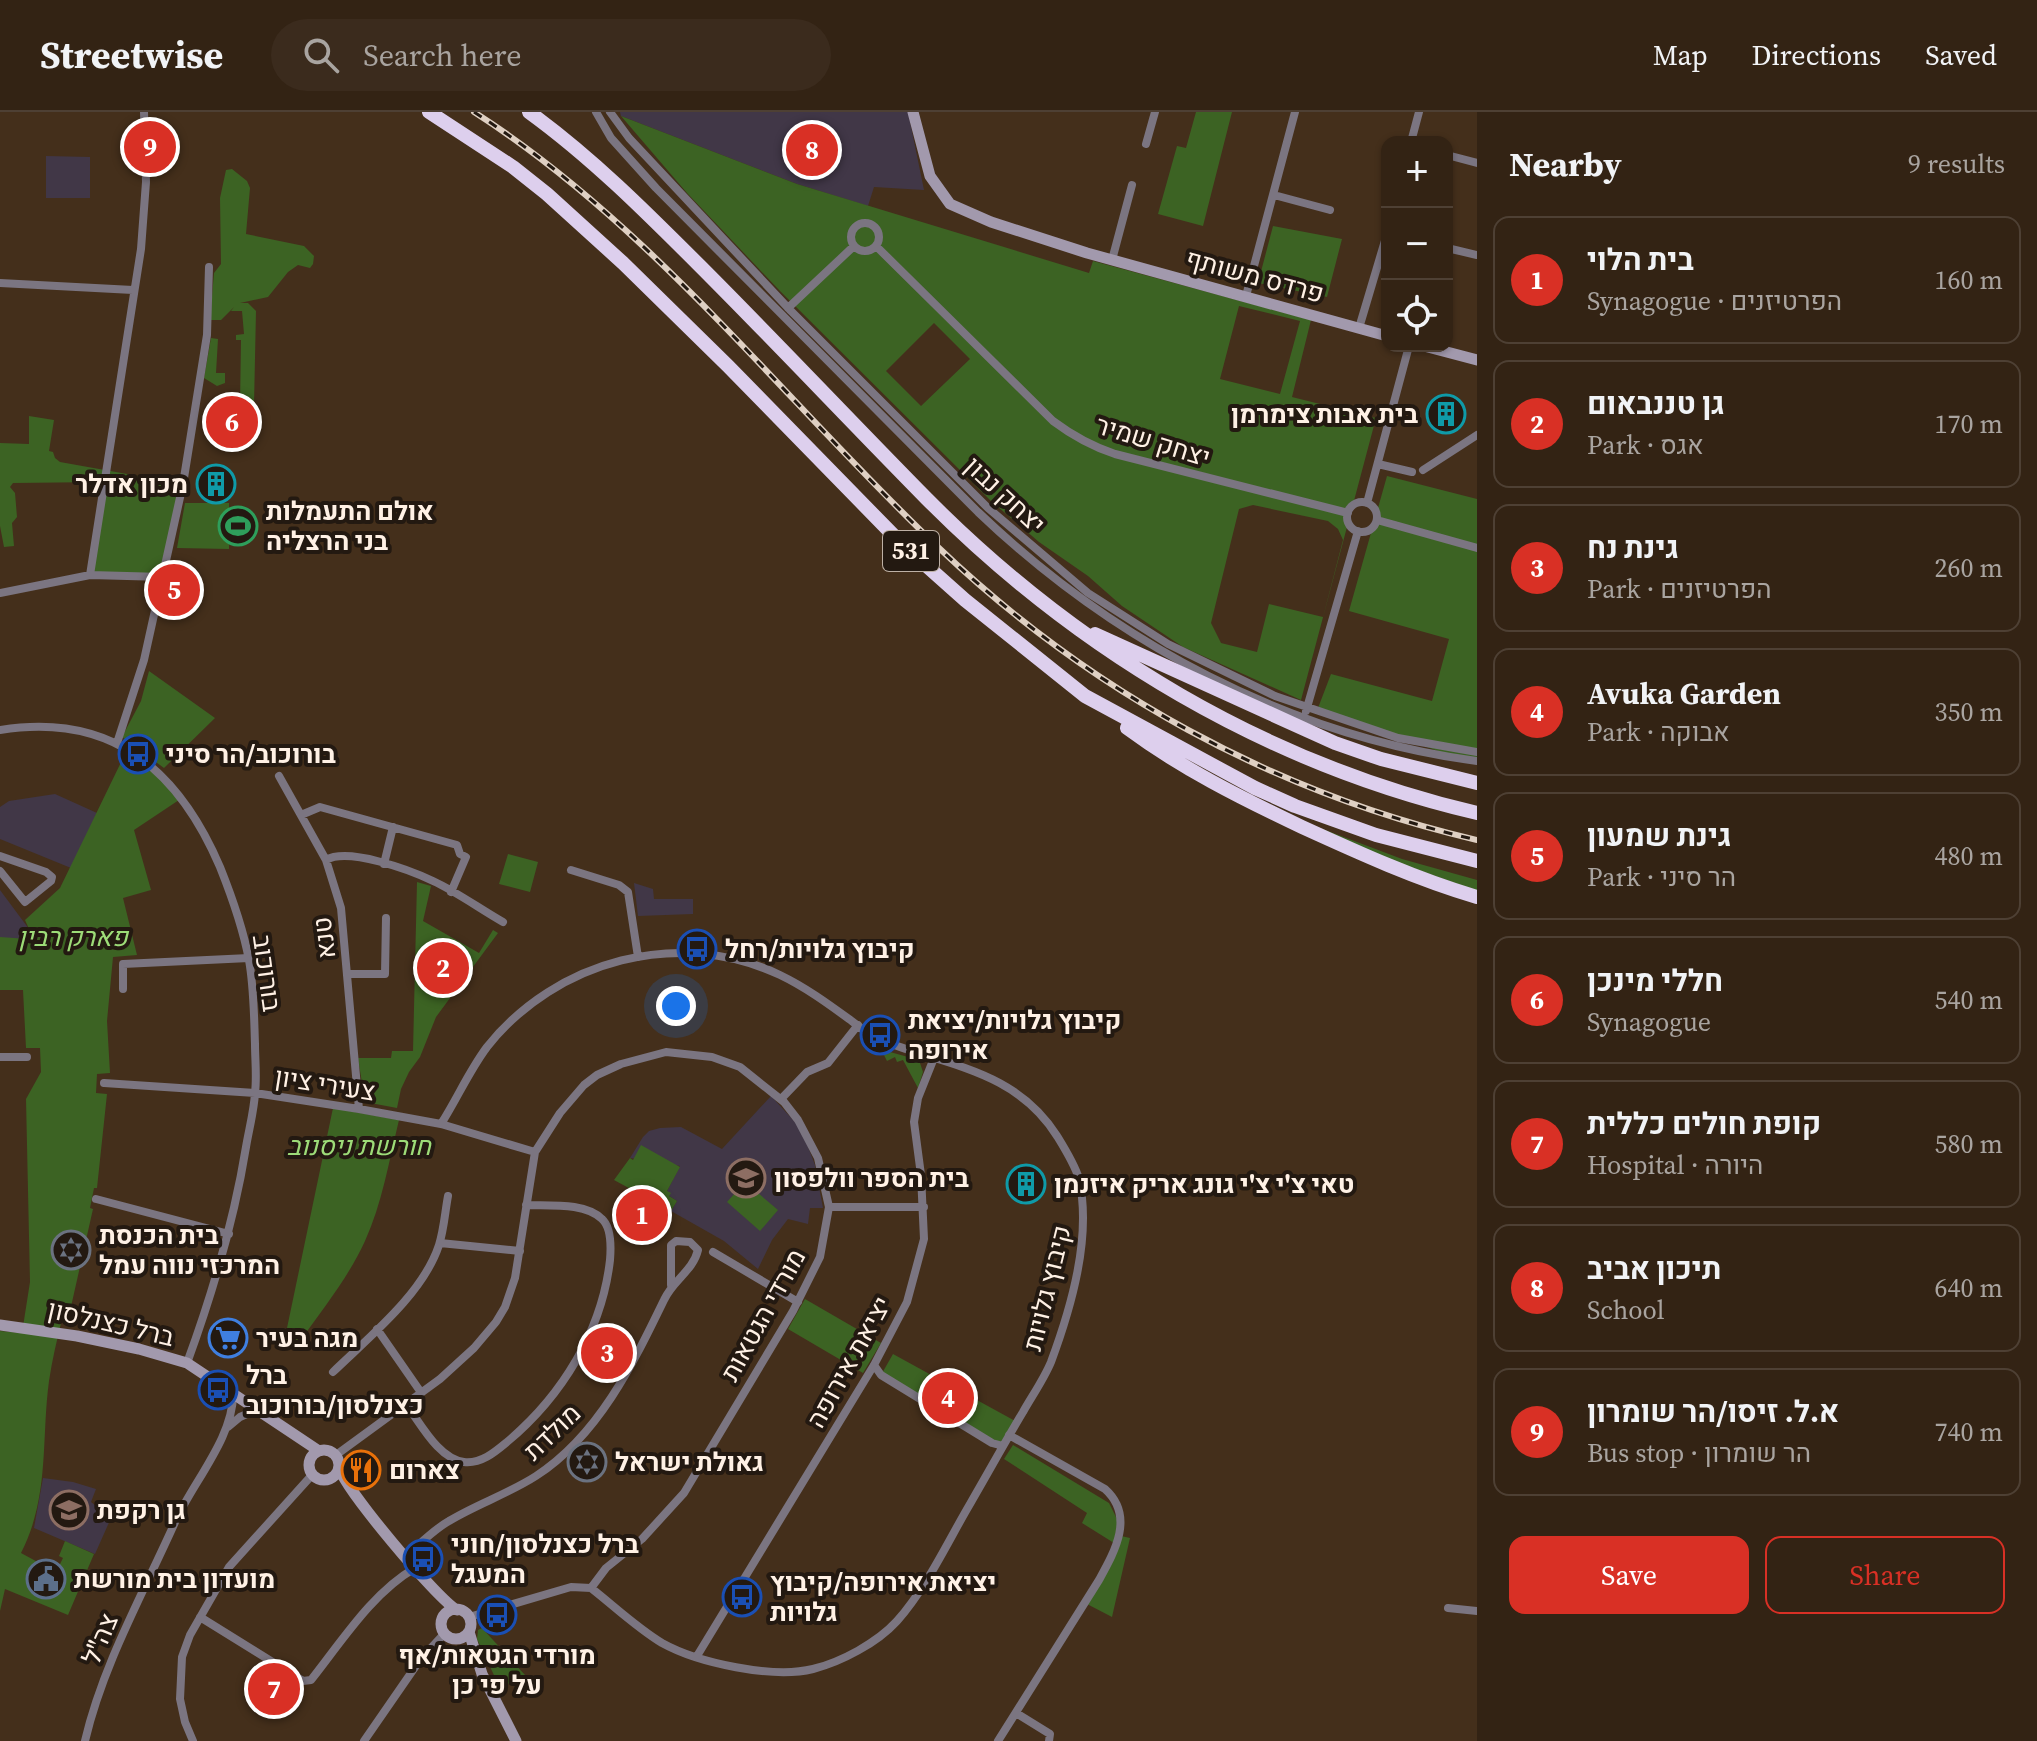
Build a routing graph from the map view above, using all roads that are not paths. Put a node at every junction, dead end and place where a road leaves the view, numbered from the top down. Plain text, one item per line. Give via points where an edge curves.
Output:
1 (144, 112) edge
2 (429, 112) edge
3 (529, 112) edge
4 (596, 112) edge
5 (610, 112) edge
6 (913, 112) edge
7 (1155, 112) edge
8 (1295, 112) edge
9 (1419, 112) edge
10 (1413, 136) edge
11 (1146, 144) dead end
12 (1453, 157) edge
13 (1477, 163) edge
14 (1132, 185) dead end
15 (1274, 195) junction
16 (1330, 210) dead end
17 (854, 246) junction
18 (876, 246) junction
19 (1453, 249) edge
20 (1381, 254) edge
21 (1477, 255) edge
22 (1112, 260) junction
23 (209, 267) dead end
24 (0, 283) edge
25 (133, 290) junction
26 (1246, 296) junction
27 (788, 308) junction
28 (1359, 328) junction
29 (1381, 334) edge
30 (1407, 352) edge
31 (1447, 352) edge
32 (1477, 360) edge
33 (1477, 435) edge
34 (1378, 464) junction
35 (1423, 470) dead end
36 (1412, 472) dead end
37 (1367, 503) junction
38 (1348, 513) junction
39 (1377, 520) junction
40 (1358, 531) junction
41 (1477, 548) edge
42 (90, 575) junction
43 (164, 577) junction
44 (0, 593) edge
45 (1062, 618) junction
46 (1085, 696) junction
47 (1308, 707) junction
48 (1304, 718) junction
49 (0, 730) edge
50 (117, 743) junction
51 (1477, 752) edge
52 (1477, 761) edge
53 (279, 776) dead end
54 (1477, 783) edge
55 (1477, 813) edge
56 (301, 815) junction
57 (393, 827) junction
58 (0, 856) edge
59 (326, 860) junction
60 (1477, 861) edge
61 (384, 864) junction
62 (571, 870) dead end
63 (0, 871) edge
64 (451, 892) junction
65 (1477, 897) edge
66 (386, 918) dead end
67 (503, 922) dead end
68 (638, 957) junction
69 (249, 958) junction
70 (348, 974) junction
71 (123, 989) dead end
72 (858, 1025) junction
73 (0, 1057) edge
74 (27, 1057) dead end
75 (934, 1058) junction
76 (104, 1083) dead end
77 (255, 1093) junction
78 (781, 1099) junction
79 (359, 1109) junction
80 (441, 1124) junction
81 (535, 1152) junction
82 (448, 1196) dead end
83 (96, 1199) dead end
84 (526, 1205) junction
85 (829, 1207) junction
86 (924, 1207) junction
87 (229, 1234) junction
88 (440, 1243) junction
89 (520, 1251) junction
90 (713, 1252) dead end
91 (671, 1285) junction
92 (798, 1302) junction
93 (0, 1325) edge
94 (377, 1329) junction
95 (187, 1363) junction
96 (874, 1365) junction
97 (333, 1372) dead end
98 (420, 1391) junction
99 (233, 1393) junction
100 (405, 1403) junction
101 (256, 1410) junction
102 (227, 1427) junction
103 (288, 1432) junction
104 (1009, 1435) junction
105 (1003, 1446) junction
106 (319, 1451) junction
107 (310, 1460) junction
108 (338, 1461) junction
109 (312, 1475) junction
110 (326, 1480) junction
111 (354, 1496) junction
112 (406, 1556) junction
113 (415, 1568) junction
114 (430, 1586) junction
115 (591, 1588) junction
116 (1448, 1608) dead end
117 (457, 1610) junction
118 (1477, 1611) edge
119 (200, 1617) junction
120 (469, 1617) junction
121 (442, 1620) junction
122 (469, 1632) junction
123 (450, 1636) junction
124 (697, 1656) junction
125 (482, 1674) junction
126 (1016, 1713) junction
127 (85, 1741) edge
128 (193, 1741) edge
129 (364, 1741) edge
130 (516, 1741) edge
131 (998, 1741) edge
132 (1049, 1741) edge

1 - 25 street via 146,192
2 - 46 highway, 531 via 547,194 728,366 901,543
3 - 45 highway, 531 via 656,222 927,499
4 - 48 street, יצחק נבון via 611,138 656,188 1017,549 1124,628 1199,671
5 - 27 street, יצחק נבון
6 - 22 street, פרדס משותף via 930,176 950,204
7 - 11 street
8 - 15 street
9 - 10 street
12 - 13 street
14 - 22 street
15 - 16 street
15 - 26 street
17 - 18 street via 867,251
17 - 18 street via 851,233 864,222 878,231
17 - 27 street
18 - 38 street, יצחק שמיר via 1072,436 1115,454
19 - 21 street
20 - 28 street
22 - 26 street, פרדס משותף
23 - 43 street via 206,340
24 - 25 street
25 - 42 street
26 - 28 street, פרדס משותף
27 - 47 street, יצחק נבון via 988,508 1088,593 1209,665
28 - 29 street, פרדס משותף
30 - 34 street
31 - 32 street
33 - 35 street
34 - 36 street
34 - 37 street
37 - 38 street via 1355,504
37 - 39 street
38 - 40 street
39 - 40 street via 1371,529
39 - 41 street
40 - 47 street
42 - 43 street
42 - 44 street
43 - 50 street
45 - 54 highway via 1335,743
45 - 55 highway, 531 via 1178,694 1298,755 1389,790
46 - 60 highway, 531 via 1295,806 1376,835
46 - 65 highway via 1139,737 1241,799 1380,862
47 - 48 street
47 - 51 street, יצחק נבון via 1398,738
48 - 52 street, יצחק נבון via 1408,749
49 - 50 street, בורוכוב via 59,726
50 - 69 street, בורוכוב via 162,774 188,807 231,894
53 - 56 street, טנא
56 - 57 street via 320,807
56 - 59 street, טנא
57 - 61 street
57 - 64 street via 458,848 466,857
58 - 63 street via 52,877 25,902
59 - 61 street via 344,855
59 - 70 street, טנא via 341,908
61 - 64 street
62 - 68 street via 628,892
64 - 67 street
66 - 70 street via 385,974
68 - 72 street, קיבוץ גלויות via 701,954 742,961 780,975
68 - 80 street, קיבוץ גלויות via 591,968 518,1014 488,1046
69 - 71 street via 123,964
69 - 77 street, בורוכוב
70 - 79 street, טנא
72 - 75 street, קיבוץ גלויות via 877,1040
72 - 78 street via 828,1063 807,1072
73 - 74 street
75 - 86 street, יציאת אירופה via 914,1122
75 - 104 street, קיבוץ גלויות via 1018,1092 1045,1117 1078,1175 1085,1221 1074,1285 1050,1365
76 - 77 street, צעירי ציון
77 - 79 street, צעירי ציון
77 - 87 street, בורוכוב
78 - 81 street, מורדי הגטאות via 740,1067 712,1057 666,1052 640,1057 584,1085
78 - 85 street, מורדי הגטאות via 818,1158
79 - 80 street, צעירי ציון
80 - 81 street, צעירי ציון
81 - 84 street, מורדי הגטאות
82 - 88 street
83 - 87 street
84 - 89 street, מורדי הגטאות
84 - 100 street via 578,1208 604,1220 608,1228 607,1289 574,1366 514,1436 492,1454 467,1462 442,1451
85 - 86 street
85 - 92 street, מורדי הגטאות via 820,1257
86 - 96 street, יציאת אירופה via 924,1239 910,1291
87 - 95 street, בורוכוב
88 - 89 street
88 - 94 street via 417,1285
89 - 98 street, מורדי הגטאות via 496,1322 440,1379
90 - 92 street
91 - 91 street, מולדת via 695,1260 698,1250 690,1242 671,1245
91 - 112 street, מולדת via 608,1404 568,1450 506,1494 446,1522
92 - 115 street, מורדי הגטאות via 684,1493
93 - 95 street, ברל כצנלסון via 77,1336
94 - 97 street
94 - 98 street
95 - 99 street, ברל כצנלסון
96 - 105 street via 881,1375
96 - 124 street, יציאת אירופה
98 - 100 street, מורדי הגטאות
99 - 101 street, ברל כצנלסון
99 - 102 street, צה"ל
100 - 108 street, מורדי הגטאות
101 - 102 street
101 - 103 street, ברל כצנלסון
102 - 127 street, צה"ל via 143,1590 101,1688
103 - 106 street, ברל כצנלסון
103 - 107 street, ברל כצנלסון
104 - 105 street, קיבוץ גלויות
104 - 126 street via 1105,1489 1122,1520 1112,1558
105 - 124 street, קיבוץ גלויות via 921,1589 896,1622 873,1639 830,1664 799,1672 757,1670
106 - 107 street
106 - 108 street, ברל כצנלסון via 328,1450
107 - 109 street
108 - 110 street via 336,1474
108 - 111 street
109 - 110 street
109 - 119 street via 229,1567
110 - 111 street
111 - 112 street
112 - 113 street
113 - 114 street
113 - 119 street via 391,1585 311,1680 303,1681
114 - 117 street
114 - 121 street
115 - 120 street via 571,1587
115 - 124 street, קיבוץ גלויות via 662,1642
116 - 118 street
117 - 120 street
117 - 121 street
119 - 128 street via 179,1678
120 - 122 street
121 - 123 street
122 - 123 street
122 - 125 street
123 - 125 street
123 - 129 street via 420,1660
125 - 130 street
126 - 131 street
126 - 132 street via 1050,1734

